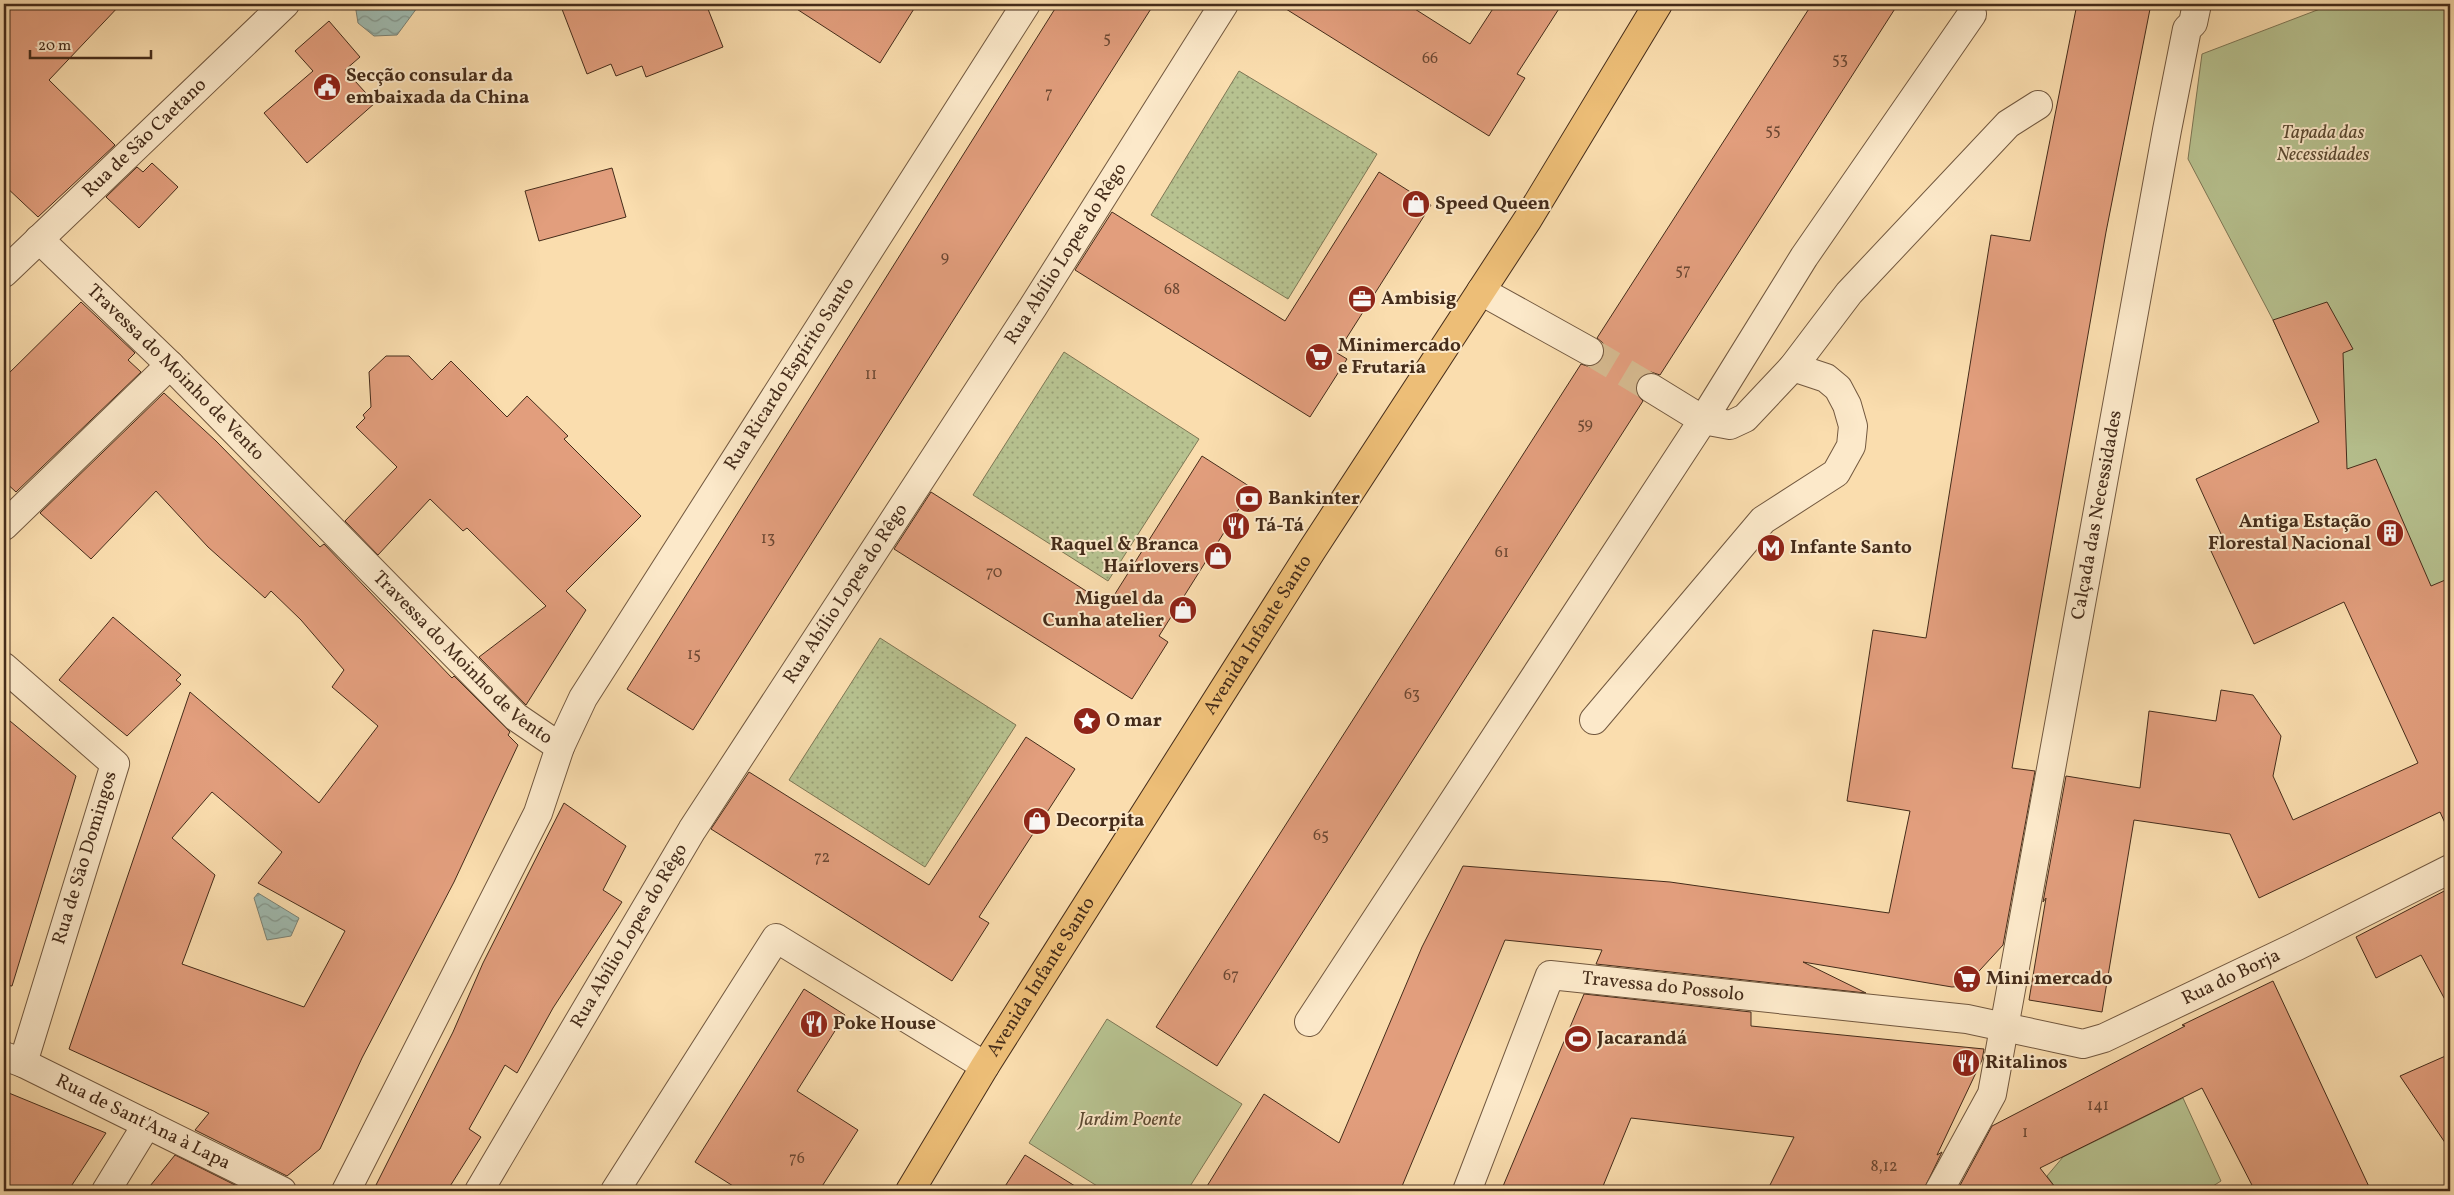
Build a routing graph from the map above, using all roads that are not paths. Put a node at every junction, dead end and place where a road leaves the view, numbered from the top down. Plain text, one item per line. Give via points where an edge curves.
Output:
1 (285, 4) edge
2 (1026, 4) edge
3 (1224, 4) edge
4 (1658, 4) edge
5 (2197, 4) edge
6 (1972, 14) dead end
7 (2038, 105) dead end
8 (39, 239) junction
9 (4, 273) edge
10 (1481, 291) junction
11 (1589, 351) tunnel mouth
12 (170, 365) junction
13 (1794, 367) junction
14 (1652, 388) tunnel mouth
15 (1703, 420) junction
16 (4, 526) edge
17 (4, 667) edge
18 (1594, 720) dead end
19 (560, 747) junction
20 (2450, 869) edge
21 (1309, 1022) dead end
22 (2004, 1029) junction
23 (14, 1059) edge
24 (985, 1066) junction
25 (147, 1124) junction
26 (106, 1191) edge
27 (282, 1191) edge
28 (346, 1191) edge
29 (479, 1191) edge
30 (615, 1191) edge
31 (910, 1191) edge
32 (1467, 1191) edge
33 (1939, 1191) edge

1 - 8 street, Rua de São Caetano
2 - 19 street, Rua Ricardo Espírito Santo via 583,698
3 - 29 street, Rua Abílio Lopes do Rêgo via 1033,307 692,830
4 - 10 main road, Avenida Infante Santo via 1542,197
5 - 22 street, Calçada das Necessidades via 2193,23 2187,29 2167,130
6 - 15 street via 1804,257
7 - 13 street via 2008,124 1849,293
8 - 9 street, Rua de São Caetano
8 - 12 street, Travessa do Moinho de Vento
10 - 11 street
10 - 24 main road, Avenida Infante Santo via 1312,550
12 - 16 street
12 - 19 street, Travessa do Moinho de Vento via 516,717
13 - 15 street via 1745,418 1730,425
13 - 18 street via 1826,378 1838,388 1847,405 1853,426 1851,446 1836,473 1763,520
14 - 15 street
15 - 21 street
17 - 23 street, Rua de São Domingos via 114,764
19 - 28 street, Travessa do Moinho de Vento via 538,813
20 - 22 street, Rua do Borja via 2104,1038 2083,1044
22 - 32 street, Travessa do Possolo via 1968,1019 1550,976
22 - 33 street, Calçada das Necessidades via 1992,1094
23 - 25 street, Rua de Sant'Ana à Lapa
24 - 30 street via 776,938
24 - 31 main road, Avenida Infante Santo
25 - 26 street
25 - 27 street, Rua de Sant'Ana à Lapa

